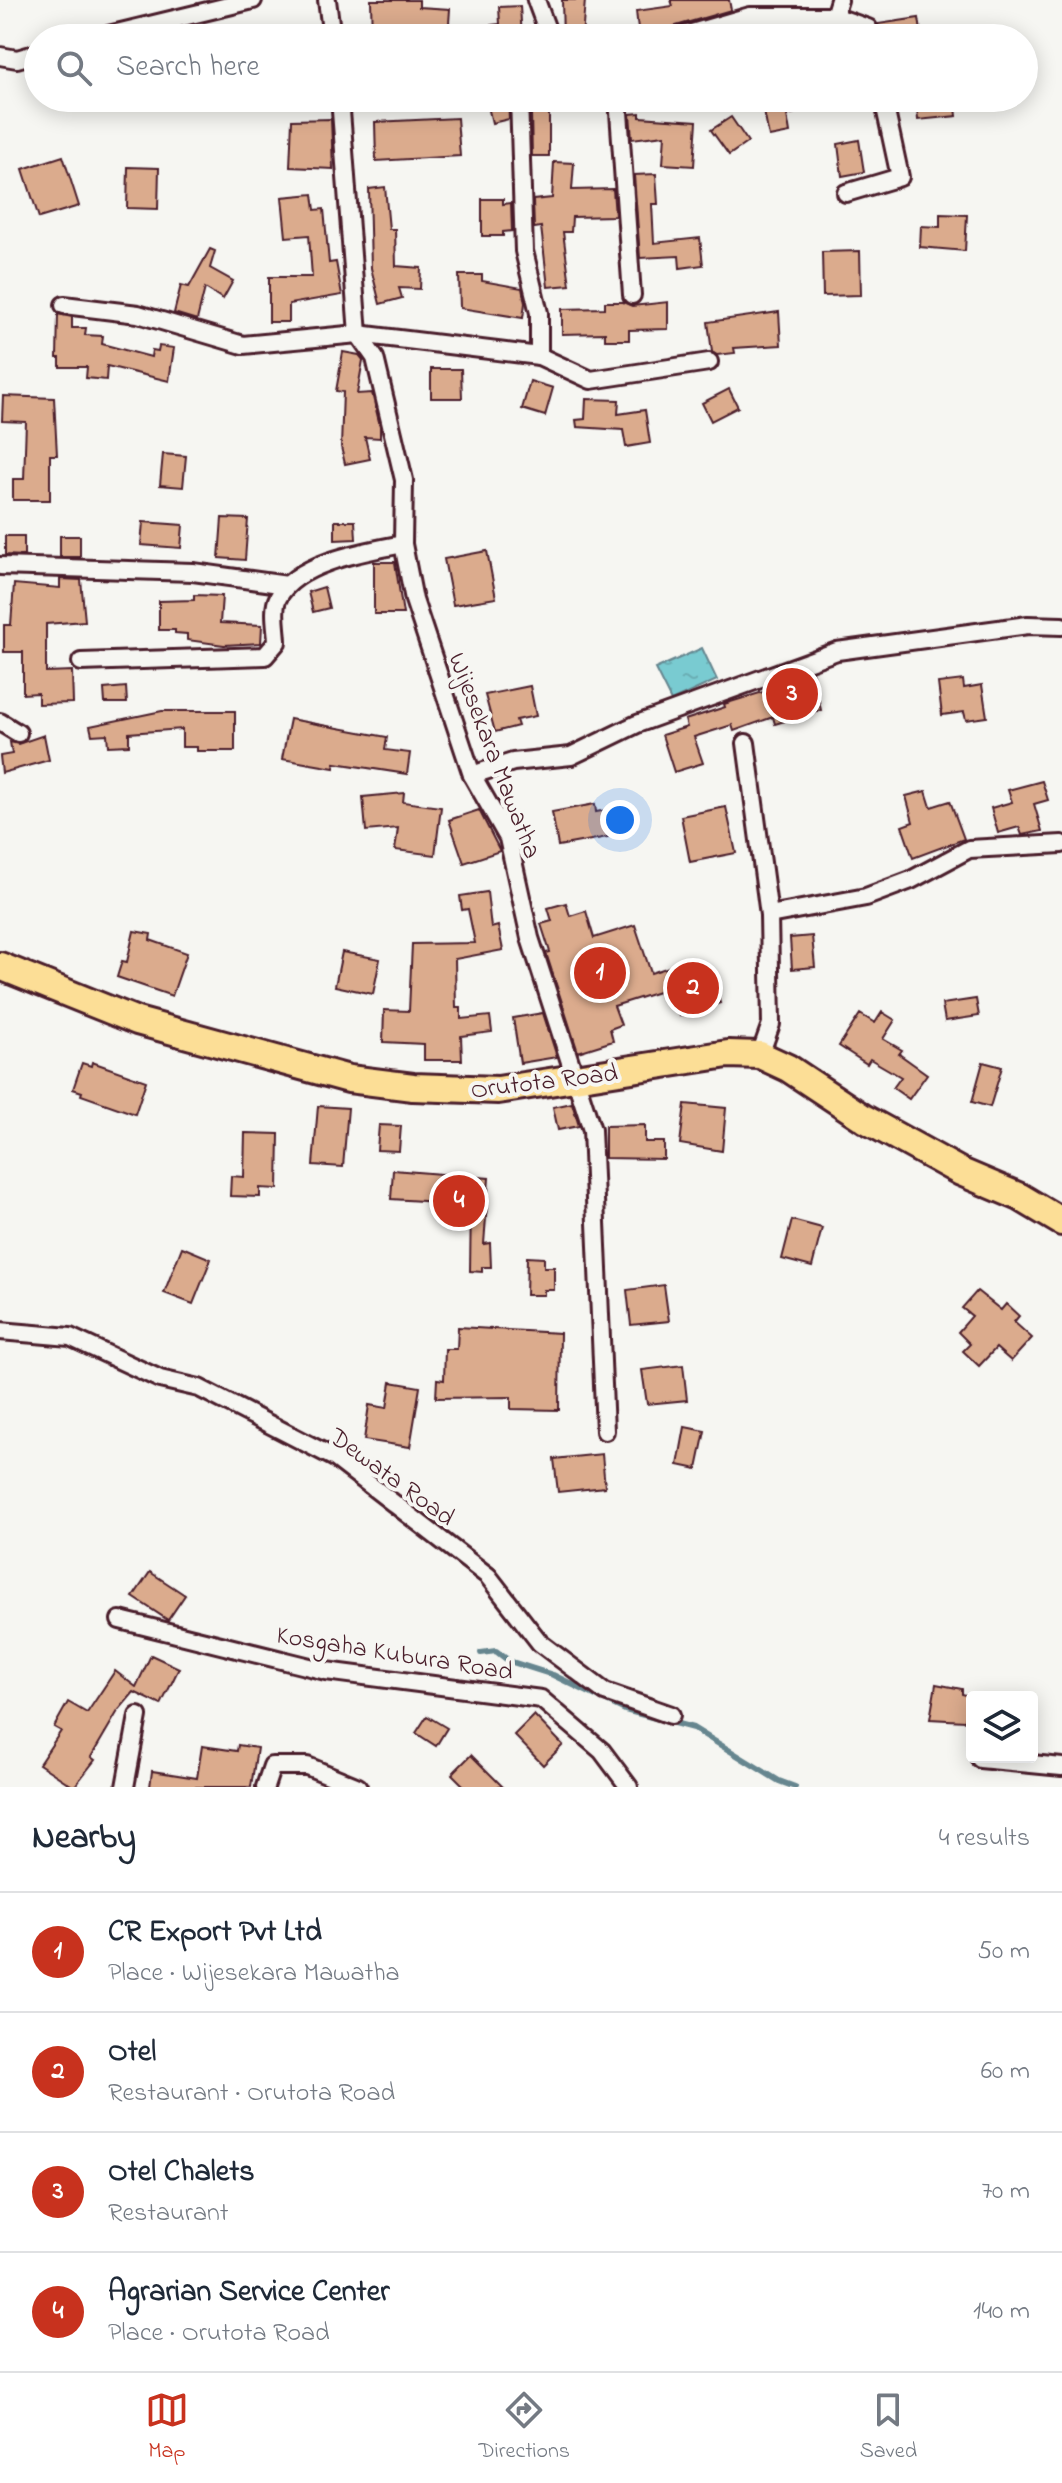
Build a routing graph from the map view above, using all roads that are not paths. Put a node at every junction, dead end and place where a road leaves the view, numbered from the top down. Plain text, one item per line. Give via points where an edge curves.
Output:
1 (253, 0) edge
2 (327, 0) edge
3 (536, 0) edge
4 (207, 5) edge
5 (836, 8) edge
6 (143, 24) edge
7 (330, 24) edge
8 (545, 24) edge
9 (723, 24) edge
10 (862, 24) edge
11 (0, 56) edge
12 (24, 57) edge
13 (345, 112) edge
14 (519, 112) edge
15 (619, 112) edge
16 (886, 112) edge
17 (846, 193) dead end
18 (632, 295) dead end
19 (64, 305) dead end
20 (358, 334) junction
21 (539, 356) junction
22 (709, 362) dead end
23 (403, 544) junction
24 (0, 566) edge
25 (287, 585) junction
26 (1062, 626) edge
27 (81, 662) dead end
28 (0, 722) edge
29 (18, 733) dead end
30 (746, 743) dead end
31 (472, 775) junction
32 (1062, 844) edge
33 (769, 915) junction
34 (0, 966) edge
35 (760, 1055) junction
36 (576, 1078) junction
37 (1062, 1222) edge
38 (0, 1331) edge
39 (605, 1431) dead end
40 (120, 1620) dead end
41 (671, 1715) dead end
42 (138, 1716) dead end
43 (1021, 1763) edge
44 (1062, 1767) edge
45 (622, 1785) edge
46 (125, 1787) edge
47 (265, 1787) edge
48 (358, 1787) edge

1 - 4 street
2 - 7 street
3 - 8 street
4 - 6 street
5 - 9 street via 750,16
5 - 10 street
11 - 12 street
13 - 20 street, Wijesekara Mawatha
14 - 21 street via 524,251 539,313
15 - 18 street
16 - 17 street via 900,177
19 - 20 street via 138,314 243,345
20 - 21 street
20 - 23 street, Wijesekara Mawatha via 375,358 404,480
21 - 22 street via 591,380
23 - 25 street via 330,560
23 - 31 street, Wijesekara Mawatha via 414,600
24 - 25 street via 193,572
25 - 27 street via 276,600 277,642 265,656
26 - 31 street via 1028,625 837,651 637,724 571,756 513,762
28 - 29 street
30 - 33 street
31 - 36 street, Wijesekara Mawatha via 508,838 530,938
32 - 33 street via 969,849 866,897
33 - 35 street via 771,1024
34 - 36 main road, Orutota Road via 137,1021 349,1079 498,1090
35 - 36 main road, Orutota Road via 728,1054
35 - 37 main road, Orutota Road via 865,1119
36 - 39 street, Wijesekara Mawatha via 592,1130
38 - 41 street, Dewata Road via 70,1337 160,1379 199,1388 335,1458 488,1576 540,1643 605,1692
40 - 45 street, Kosgaha Kubura Road via 326,1671 541,1699 602,1751
42 - 46 street
43 - 44 street
47 - 48 street via 272,1766 307,1766

